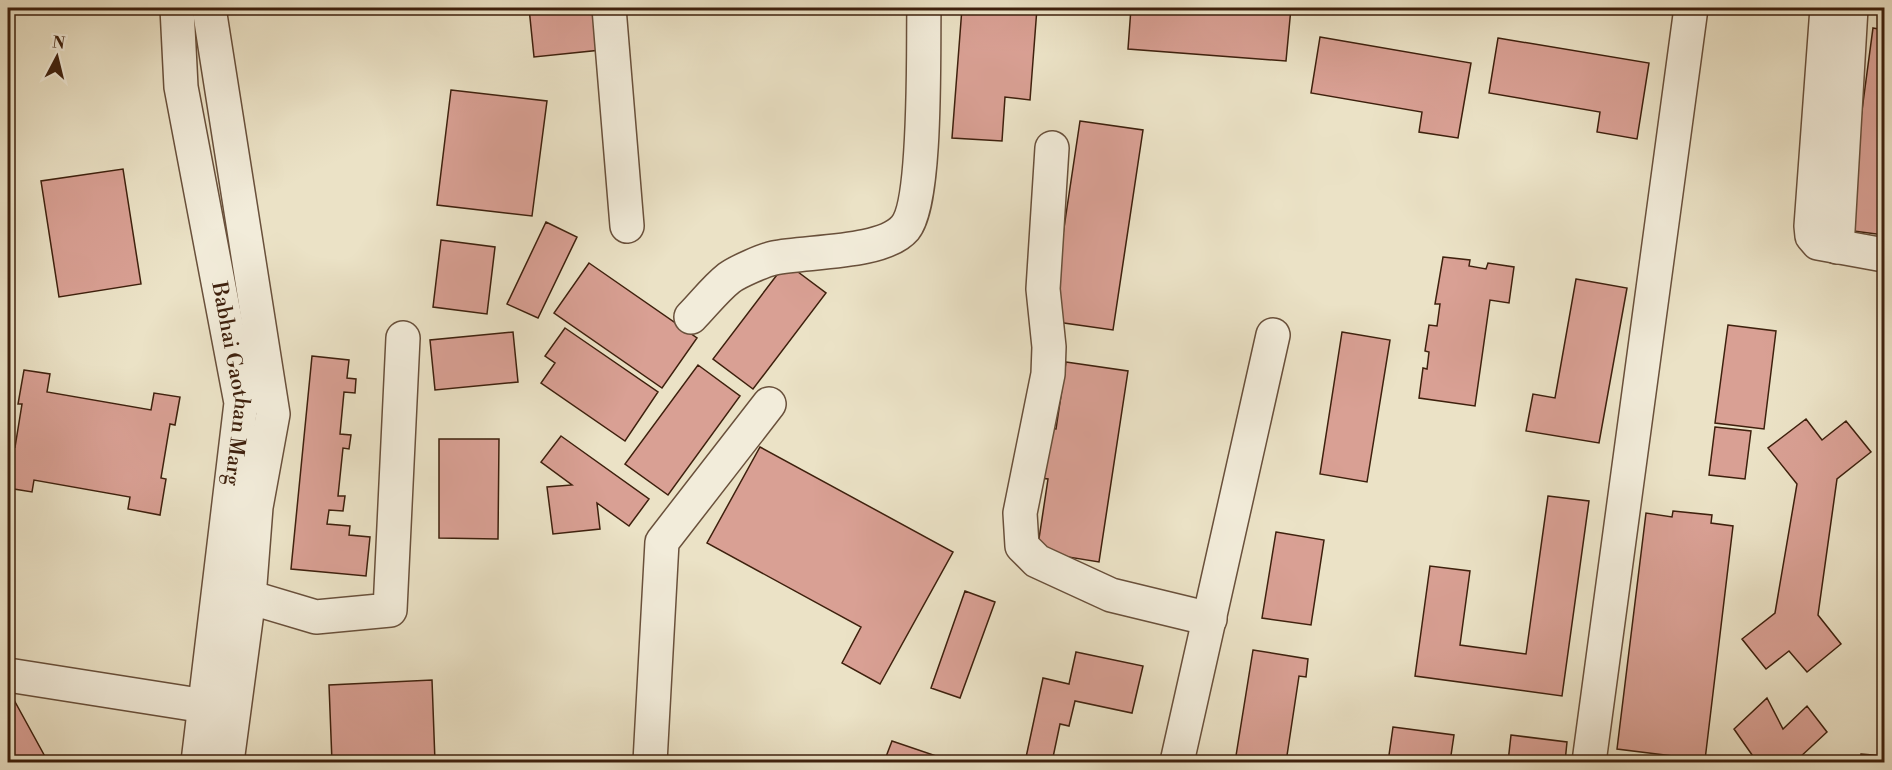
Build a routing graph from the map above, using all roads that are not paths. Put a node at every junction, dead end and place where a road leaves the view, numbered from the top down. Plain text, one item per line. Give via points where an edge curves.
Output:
1 (177, 8) edge
2 (209, 8) edge
3 (609, 8) edge
4 (924, 8) edge
5 (1691, 8) edge
6 (1827, 8) edge
7 (1851, 8) edge
8 (1052, 148) dead end
9 (627, 226) dead end
10 (1837, 247) junction
11 (1884, 255) edge
12 (691, 318) dead end
13 (1273, 335) dead end
14 (403, 338) dead end
15 (769, 404) dead end
16 (234, 593) junction
17 (1210, 619) junction
18 (8, 675) edge
19 (205, 706) junction
20 (198, 762) edge
21 (227, 762) edge
22 (650, 762) edge
23 (1178, 762) edge
24 (1589, 762) edge

1 - 16 street, Babhai Gaothan Marg via 181,87 241,403
2 - 16 street, Babhai Gaothan Marg via 273,414 256,507
3 - 9 street
4 - 12 street via 921,160 916,202 905,227 887,240 773,258 730,277
5 - 24 street
6 - 10 street via 1811,226 1818,243
7 - 10 street
8 - 17 street via 1043,289 1048,374 1020,513 1022,546 1037,561 1111,595
10 - 11 street
13 - 17 street
14 - 16 street via 390,610 316,617
15 - 22 street via 662,542
16 - 19 street, Babhai Gaothan Marg
16 - 21 street, Babhai Gaothan Marg
17 - 23 street
18 - 19 street
19 - 20 street, Babhai Gaothan Marg

